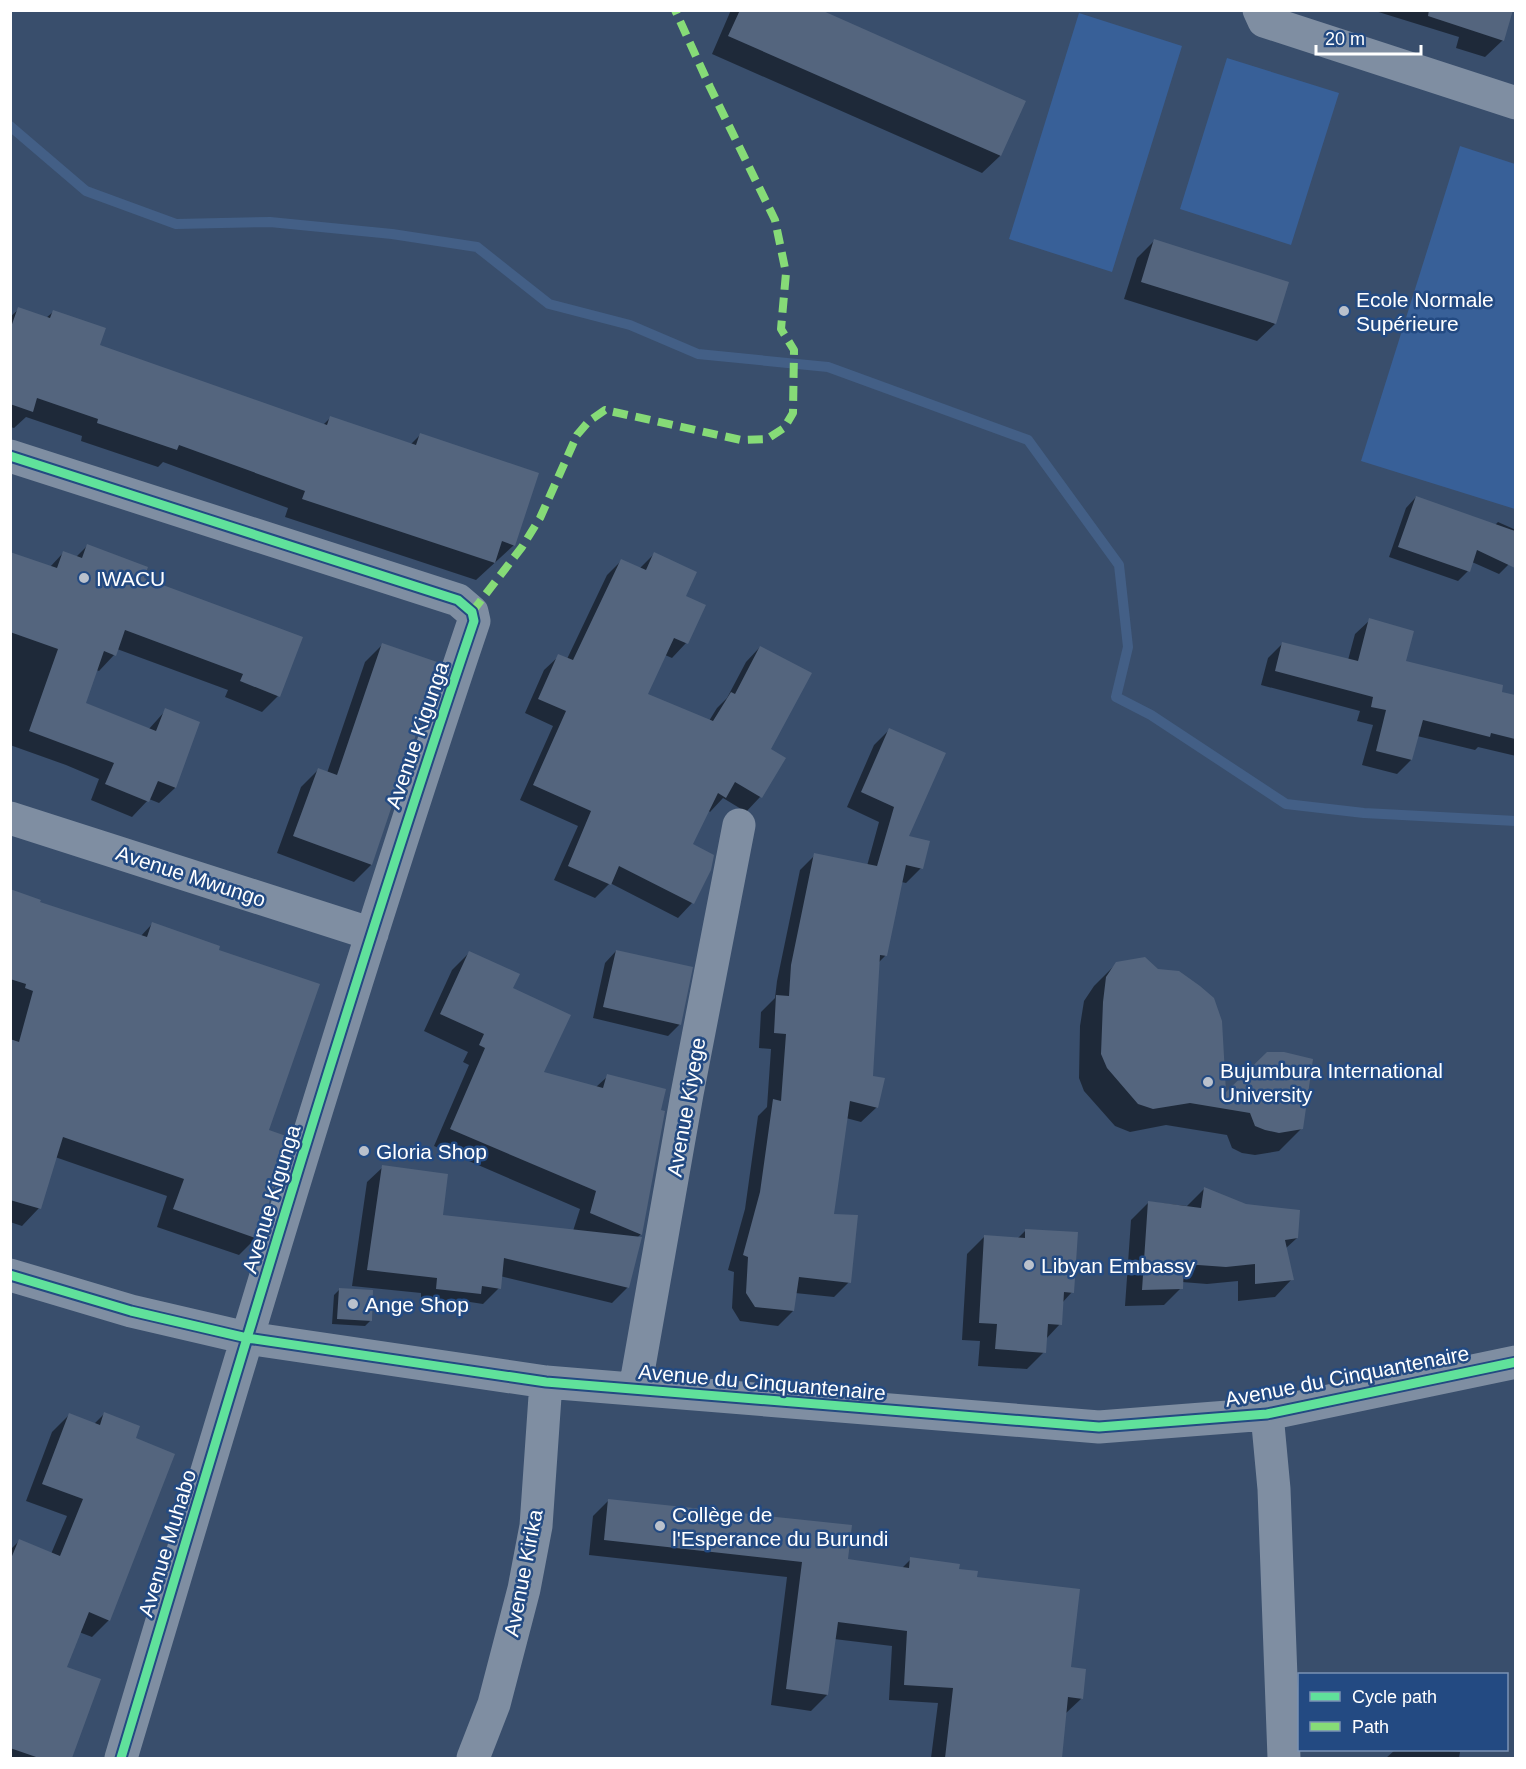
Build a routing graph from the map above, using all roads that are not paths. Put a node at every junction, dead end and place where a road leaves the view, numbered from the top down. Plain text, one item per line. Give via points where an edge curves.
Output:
1 (1259, 10) edge
2 (1515, 103) edge
3 (10, 456) edge
4 (10, 818) edge
5 (739, 825) dead end
6 (372, 934) junction
7 (10, 1275) edge
8 (247, 1338) junction
9 (1515, 1362) edge
10 (546, 1382) junction
11 (636, 1389) junction
12 (1267, 1414) junction
13 (121, 1758) edge
14 (473, 1758) edge
15 (1284, 1758) edge

1 - 2 street via 1264,21
3 - 6 street, Avenue Kigunga via 458,600 472,612 474,621
4 - 6 street, Avenue Mwungo
5 - 11 street, Avenue Kiyege
6 - 8 street, Avenue Kigunga
7 - 8 street, Avenue du Cinquantenaire via 131,1311
8 - 10 street, Avenue du Cinquantenaire
8 - 13 street, Avenue Muhabo
9 - 12 street, Avenue du Cinquantenaire
10 - 11 street, Avenue du Cinquantenaire
10 - 14 street, Avenue Kirika via 536,1526 524,1589 494,1704
11 - 12 street, Avenue du Cinquantenaire via 1100,1428
12 - 15 street

